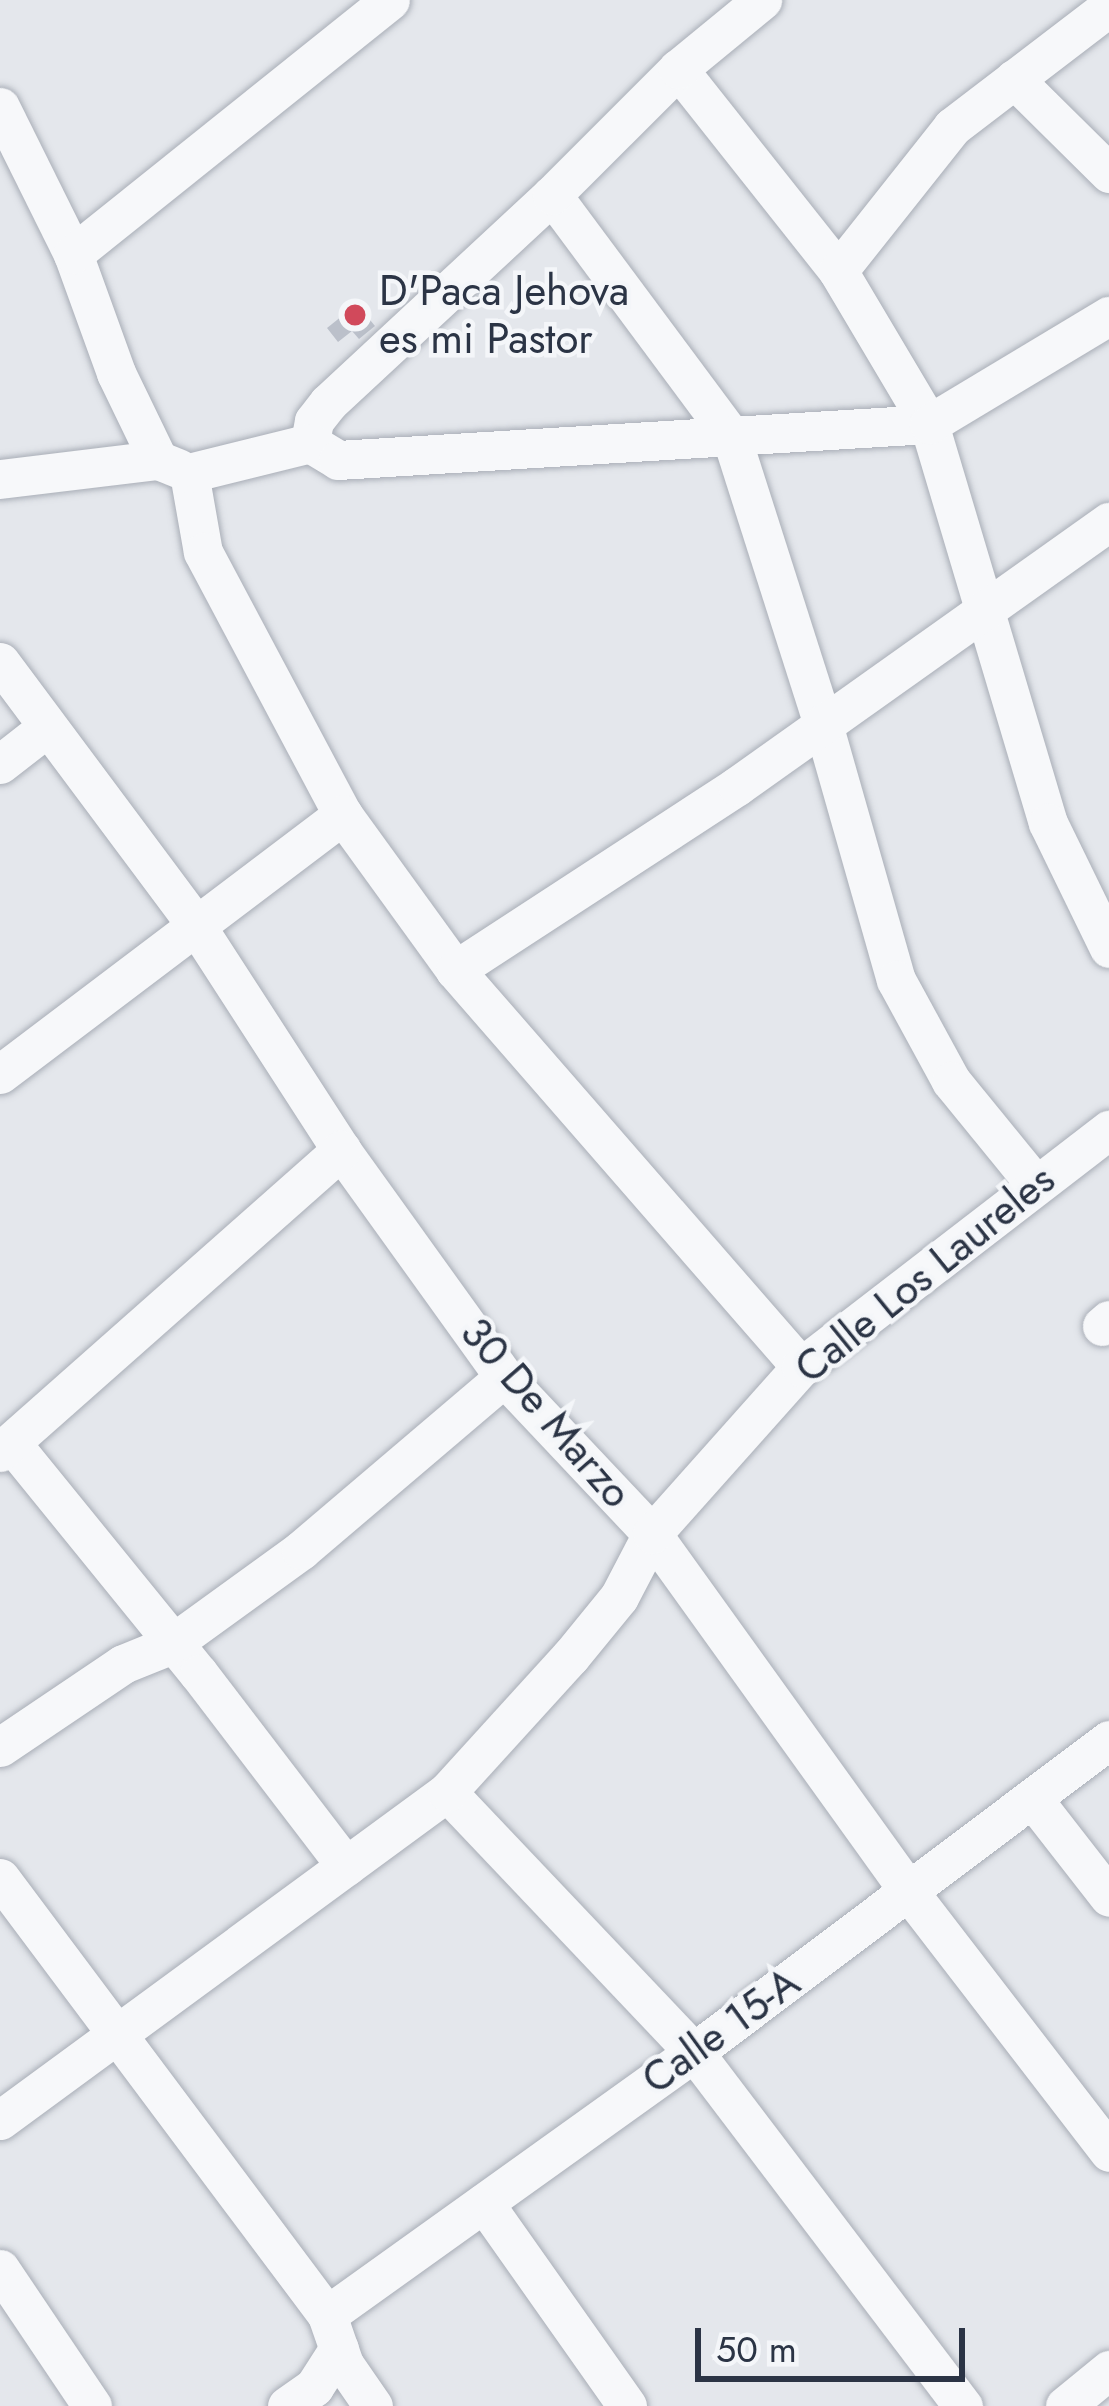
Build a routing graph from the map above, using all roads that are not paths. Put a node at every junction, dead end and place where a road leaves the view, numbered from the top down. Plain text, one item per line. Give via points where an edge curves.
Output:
1 (390, 0) edge
2 (761, 0) edge
3 (1109, 8) edge
4 (678, 69) junction
5 (1014, 79) junction
6 (0, 106) edge
7 (1109, 172) edge
8 (552, 195) junction
9 (73, 254) junction
10 (838, 271) junction
11 (1109, 316) edge
12 (929, 424) junction
13 (731, 436) junction
14 (310, 443) junction
15 (173, 467) junction
16 (0, 479) edge
17 (1109, 522) edge
18 (985, 614) junction
19 (0, 662) edge
20 (824, 724) junction
21 (46, 728) junction
22 (0, 764) edge
23 (344, 815) junction
24 (195, 924) junction
25 (1109, 948) edge
26 (455, 970) junction
27 (0, 1074) edge
28 (1109, 1130) edge
29 (340, 1150) junction
30 (1035, 1184) junction
31 (801, 1367) junction
32 (504, 1377) junction
33 (6, 1448) edge
34 (652, 1534) junction
35 (170, 1645) junction
36 (1109, 1740) edge
37 (0, 1747) edge
38 (447, 1792) junction
39 (1032, 1798) junction
40 (346, 1866) junction
41 (0, 1878) edge
42 (909, 1892) junction
43 (1109, 1897) edge
44 (115, 2036) junction
45 (694, 2052) junction
46 (0, 2120) edge
47 (1109, 2152) edge
48 (484, 2203) junction
49 (0, 2269) edge
50 (333, 2331) junction
51 (1109, 2370) edge
52 (92, 2406) edge
53 (287, 2406) edge
54 (373, 2406) edge
55 (627, 2406) edge
56 (962, 2406) edge
57 (1065, 2406) edge

1 - 9 street
2 - 4 street
3 - 5 street
4 - 8 street
4 - 10 street
5 - 7 street
5 - 10 street via 952,127
6 - 9 street
8 - 13 street
8 - 14 street via 328,403
9 - 15 street via 116,373
10 - 12 street
11 - 12 street
12 - 13 street
12 - 18 street
13 - 14 street via 338,460
13 - 20 street
14 - 15 street
15 - 16 street
15 - 23 street via 203,553
17 - 18 street
18 - 20 street
18 - 25 street via 1048,823
19 - 21 street, 30 De Marzo
20 - 26 street
20 - 30 street via 882,938 919,1031
21 - 22 street
21 - 24 street, 30 De Marzo
23 - 24 street
23 - 26 street
24 - 27 street
24 - 29 street, 30 De Marzo
26 - 31 street
28 - 30 street, Calle Los Laureles
29 - 32 street, 30 De Marzo
29 - 33 street
30 - 31 street, Calle Los Laureles
31 - 34 street, Calle Los Laureles
32 - 34 street, 30 De Marzo
32 - 35 street via 301,1550
33 - 35 street
34 - 38 street, Calle Los Laureles via 619,1597
34 - 42 street, 30 De Marzo
35 - 37 street via 123,1664
35 - 40 street
36 - 39 street, Calle 15-A
38 - 40 street, Calle Los Laureles
38 - 45 street
39 - 42 street, Calle 15-A
39 - 43 street
40 - 44 street, Calle Los Laureles
41 - 44 street
42 - 45 street, Calle 15-A
42 - 47 street, 30 De Marzo
44 - 46 street, Calle Los Laureles
44 - 50 street
45 - 48 street, Calle 15-A
45 - 56 street
48 - 50 street, Calle 15-A
48 - 55 street
49 - 52 street
50 - 53 street, Calle 15-A via 314,2387
50 - 54 street
51 - 57 street

